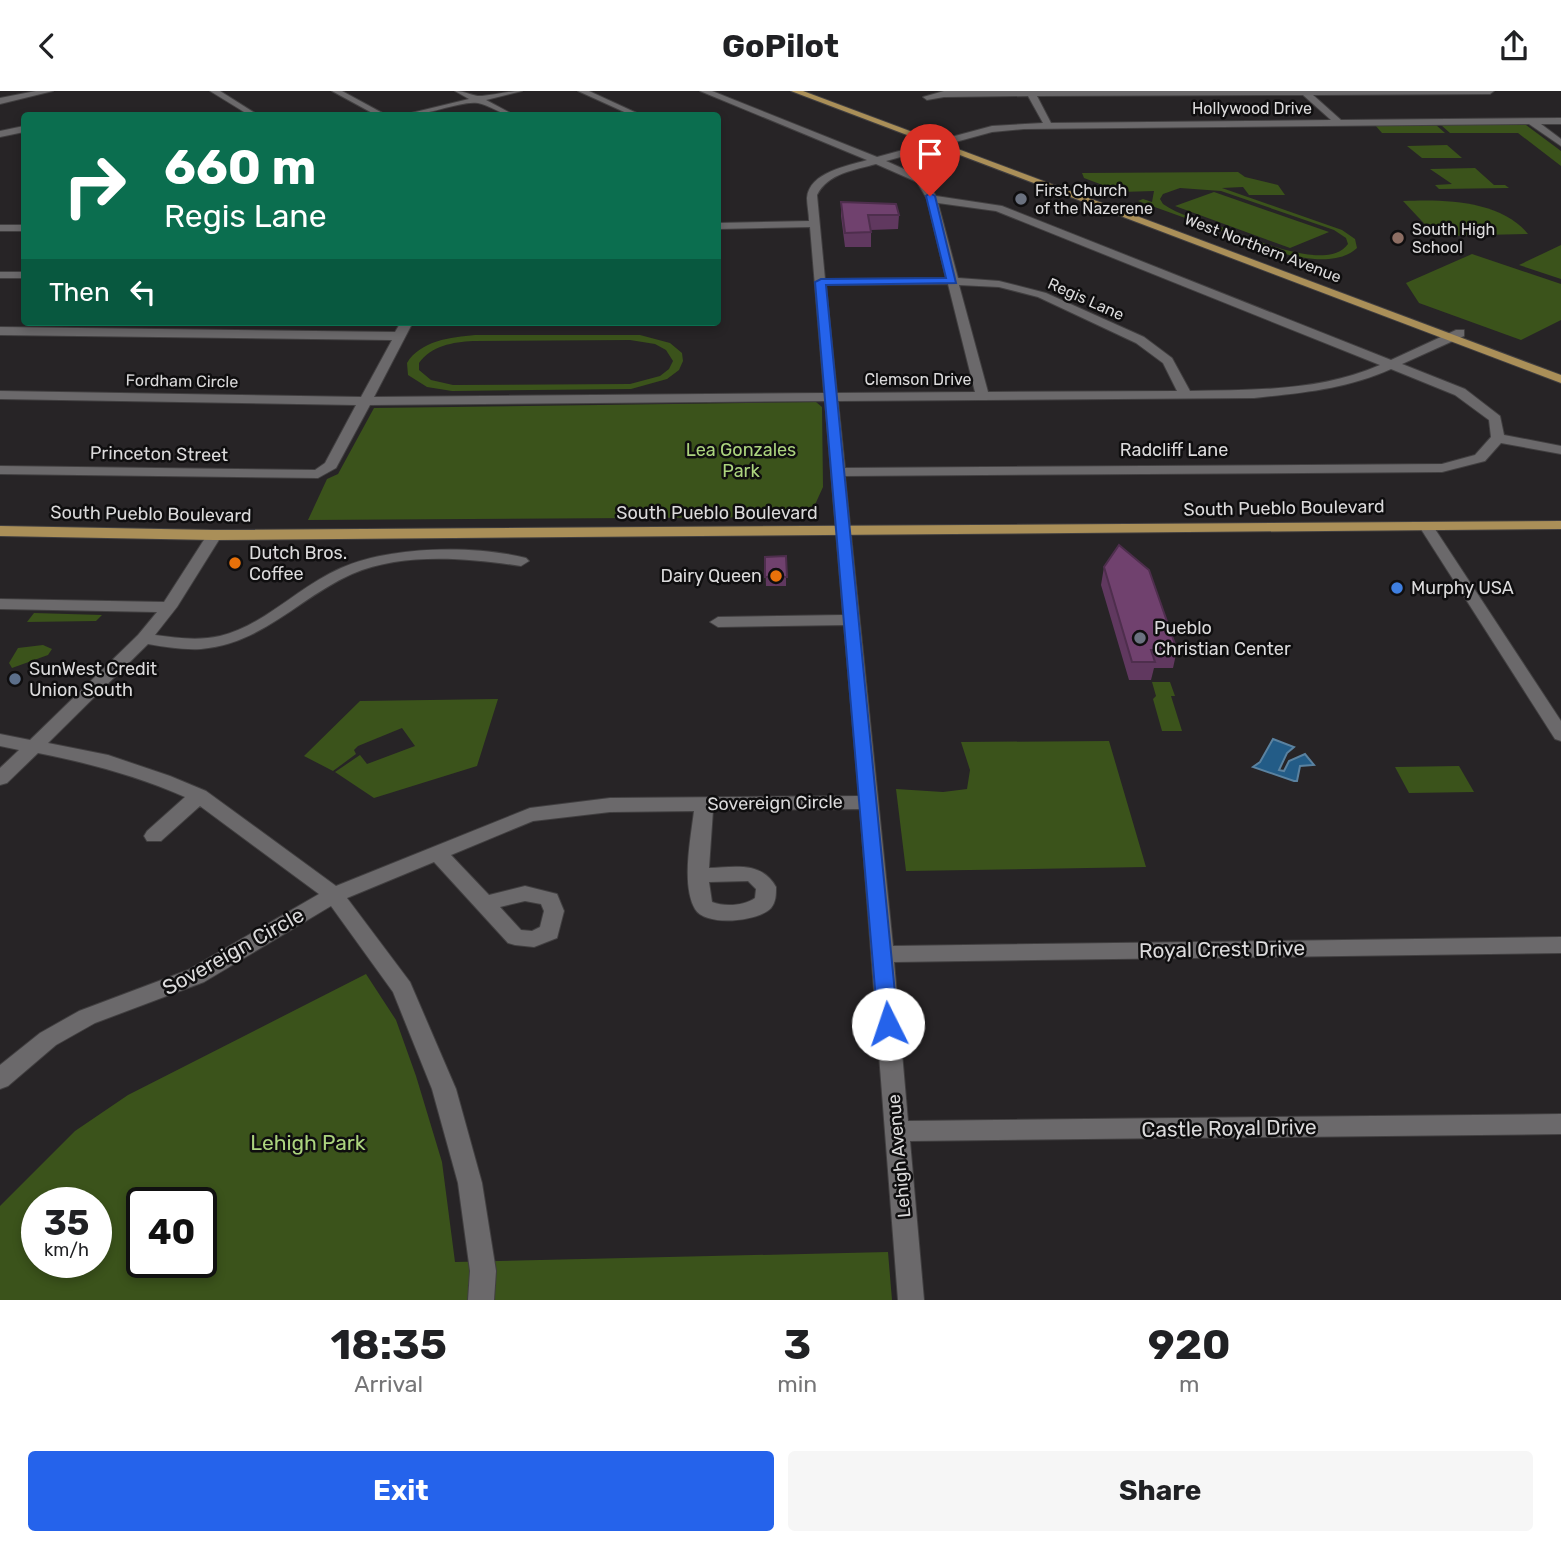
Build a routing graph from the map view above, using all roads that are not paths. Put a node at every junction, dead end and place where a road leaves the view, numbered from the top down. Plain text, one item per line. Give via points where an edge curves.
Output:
1 (49, 91) edge
2 (214, 91) edge
3 (337, 91) edge
4 (459, 91) edge
5 (518, 91) edge
6 (582, 91) edge
7 (704, 91) edge
8 (795, 91) edge
9 (811, 91) edge
10 (1490, 91) edge
11 (1031, 92) edge
12 (1304, 92) edge
13 (927, 97) dead end
14 (478, 100) junction
15 (0, 101) edge
16 (249, 112) edge
17 (376, 112) edge
18 (421, 112) edge
19 (504, 112) edge
20 (630, 112) edge
21 (1531, 121) junction
22 (1561, 121) edge
23 (1339, 123) junction
24 (1048, 125) junction
25 (21, 130) edge
26 (0, 134) edge
27 (940, 142) junction
28 (1561, 143) edge
29 (878, 161) junction
30 (932, 199) junction
31 (816, 224) junction
32 (721, 226) edge
33 (0, 228) edge
34 (21, 228) edge
35 (0, 275) edge
36 (21, 275) edge
37 (952, 281) junction
38 (821, 282) junction
39 (405, 326) edge
40 (0, 331) edge
41 (1455, 335) junction
42 (399, 336) junction
43 (1391, 366) junction
44 (1561, 370) edge
45 (1561, 379) edge
46 (0, 395) edge
47 (1186, 395) junction
48 (982, 396) junction
49 (833, 397) junction
50 (364, 401) junction
51 (1498, 438) junction
52 (1561, 450) edge
53 (0, 470) edge
54 (840, 472) junction
55 (1561, 525) edge
56 (1426, 526) junction
57 (1, 531) edge
58 (844, 531) junction
59 (214, 535) junction
60 (521, 561) dead end
61 (0, 604) edge
62 (169, 607) junction
63 (850, 620) junction
64 (718, 622) dead end
65 (144, 639) junction
66 (1561, 735) edge
67 (0, 740) edge
68 (34, 746) junction
69 (0, 779) edge
70 (199, 796) junction
71 (868, 802) junction
72 (704, 804) junction
73 (154, 836) dead end
74 (438, 853) junction
75 (700, 875) dead end
76 (334, 895) junction
77 (484, 905) dead end
78 (1561, 945) edge
79 (883, 954) junction
80 (0, 1079) edge
81 (1561, 1124) edge
82 (897, 1131) junction
83 (481, 1300) edge
84 (911, 1300) edge

1 - 15 street
2 - 16 street
3 - 17 street
4 - 14 street
5 - 14 street
6 - 20 street
7 - 29 street
8 - 27 main road, West Northern Avenue
9 - 27 main road, West Northern Avenue
10 - 12 street
11 - 12 street
11 - 13 street
11 - 24 street
12 - 23 street
14 - 18 street
14 - 19 street
21 - 22 street, Hollywood Drive
21 - 23 street, Hollywood Drive
21 - 28 street
23 - 24 street, Hollywood Drive
24 - 27 street, Hollywood Drive via 992,129
25 - 26 street
27 - 29 street, Lehigh Avenue
27 - 41 main road, West Northern Avenue
29 - 30 street via 921,180
29 - 31 street, Lehigh Avenue via 836,172 817,185 812,195
30 - 37 street
30 - 43 street via 998,208
31 - 32 street
31 - 38 street, Lehigh Avenue
33 - 34 street
35 - 36 street
37 - 38 street, Regis Lane
37 - 47 street, Regis Lane via 999,284 1042,295 1140,340 1168,361
37 - 48 street
38 - 49 street, Lehigh Avenue
39 - 42 street
40 - 42 street
41 - 43 street, Clemson Drive
41 - 44 main road, West Northern Avenue
41 - 45 main road, West Northern Avenue
42 - 50 street
43 - 47 street, Clemson Drive via 1308,389
43 - 51 street via 1460,392 1495,419
46 - 50 street, Fordham Circle
47 - 48 street, Clemson Drive
48 - 49 street, Clemson Drive
49 - 50 street, Clemson Drive
49 - 54 street, Lehigh Avenue
50 - 53 street, Princeton Street via 331,465 318,474
51 - 52 street
51 - 54 street, Radcliff Lane via 1480,458 1442,468
54 - 58 street, Lehigh Avenue
55 - 56 main road, South Pueblo Boulevard
56 - 58 main road, South Pueblo Boulevard
56 - 66 street
57 - 59 main road, South Pueblo Boulevard
58 - 59 main road, South Pueblo Boulevard
58 - 63 street, Lehigh Avenue
59 - 62 street
60 - 65 street via 492,556 383,558 346,570 244,634 203,644
61 - 62 street
62 - 65 street
63 - 64 street
63 - 71 street, Lehigh Avenue
65 - 68 street
67 - 68 street
68 - 69 street
68 - 70 street via 101,759
70 - 73 street
70 - 76 street
71 - 72 street, Sovereign Circle
71 - 79 street, Lehigh Avenue
72 - 74 street, Sovereign Circle via 610,805 530,815
72 - 75 street
74 - 76 street, Sovereign Circle
74 - 77 street
76 - 80 street, Sovereign Circle via 196,976 66,1028
76 - 83 street via 402,988 443,1089 470,1182 483,1271
78 - 79 street, Royal Crest Drive
79 - 82 street, Lehigh Avenue
81 - 82 street, Castle Royal Drive
82 - 84 street, Lehigh Avenue

